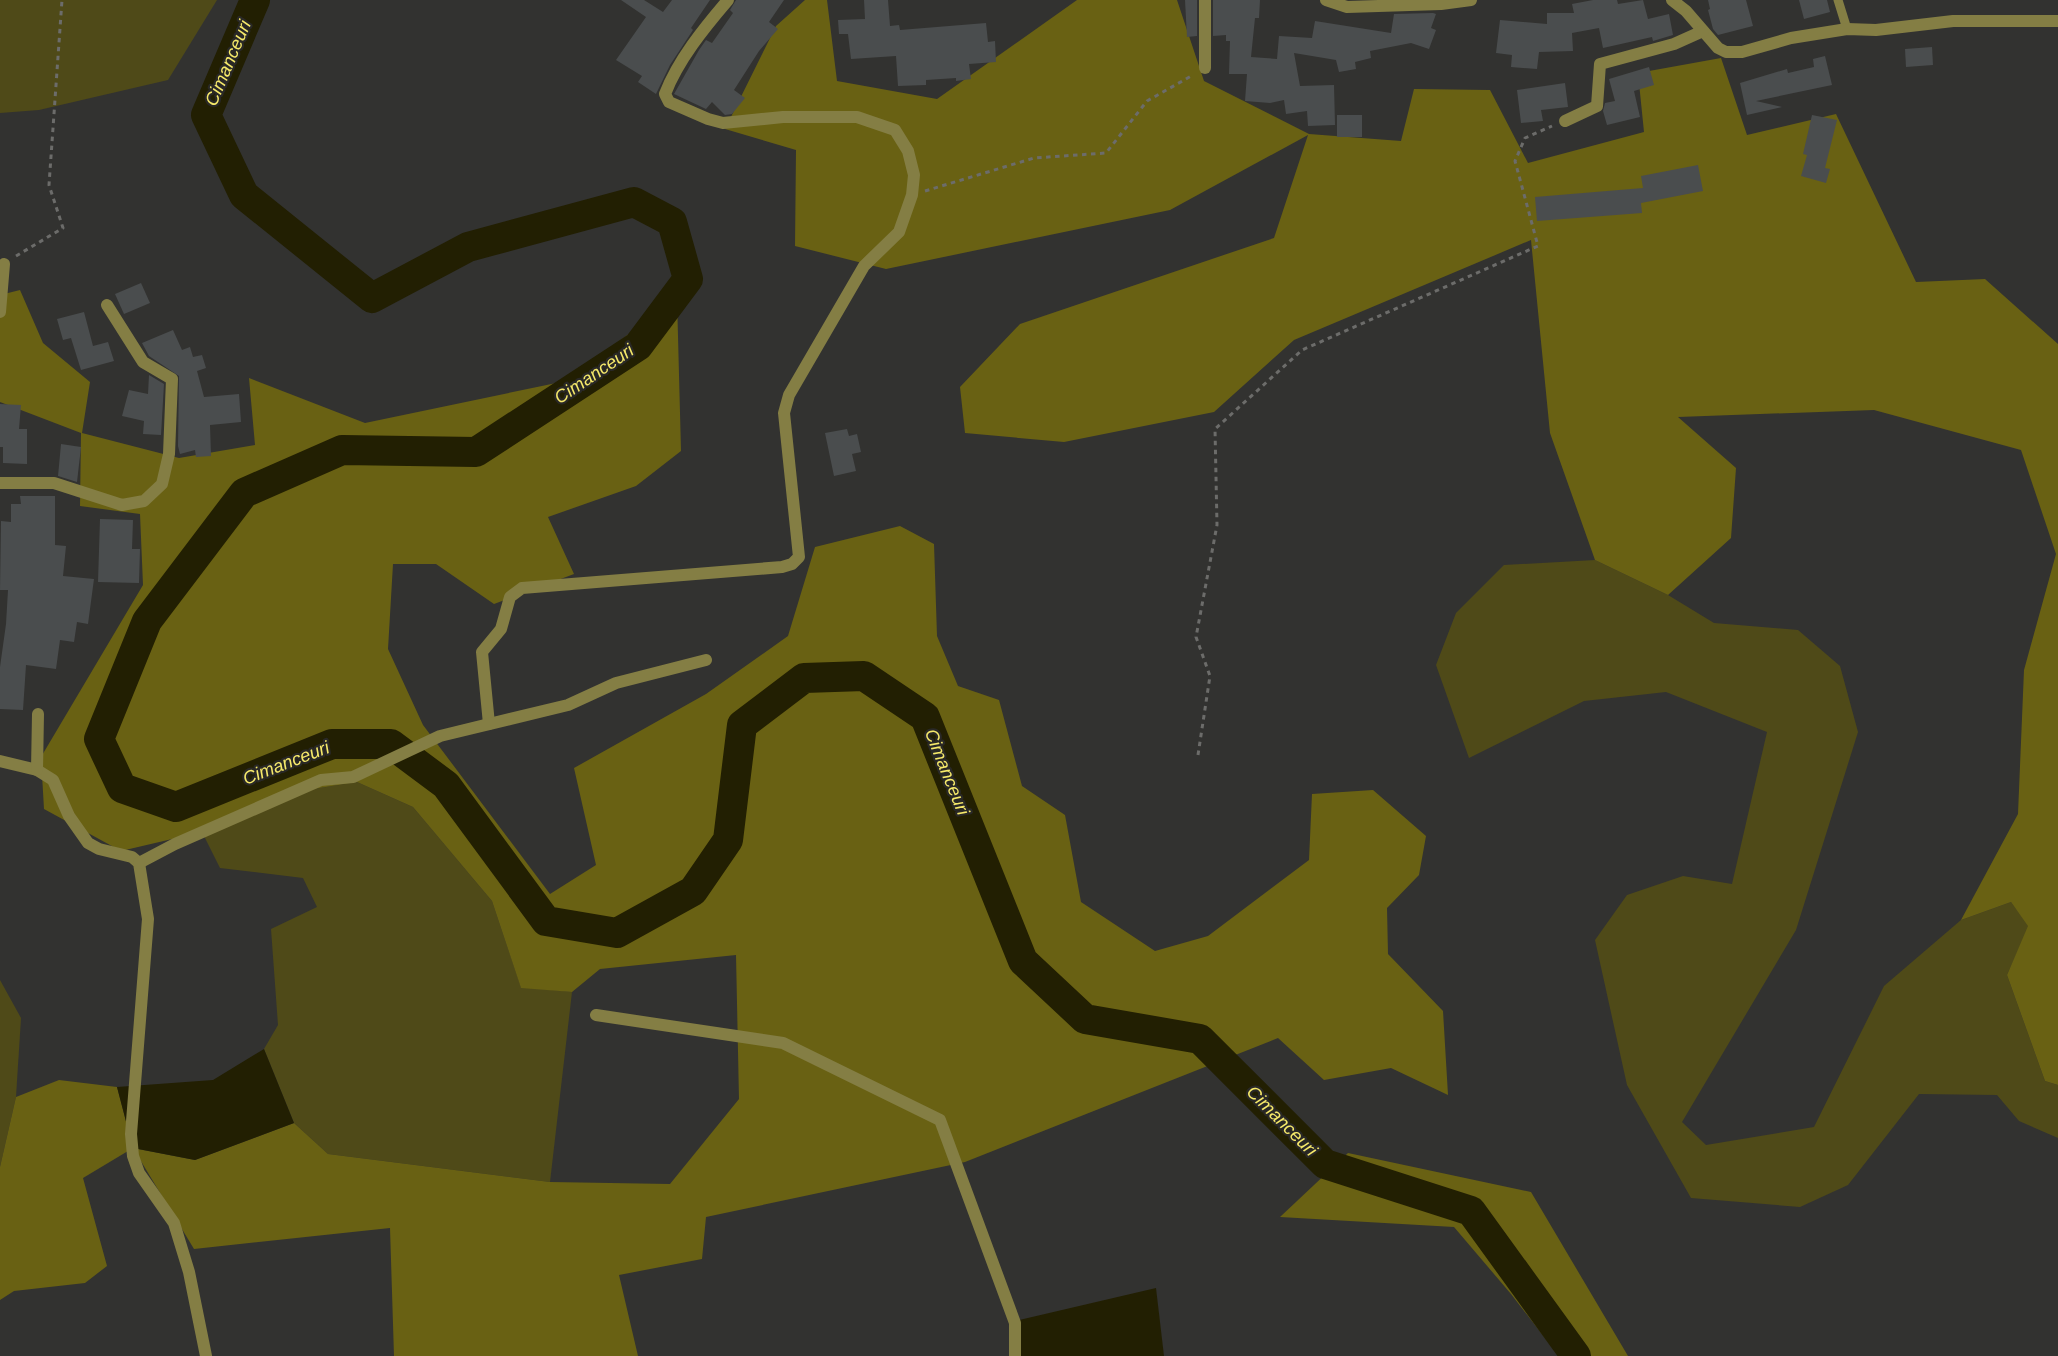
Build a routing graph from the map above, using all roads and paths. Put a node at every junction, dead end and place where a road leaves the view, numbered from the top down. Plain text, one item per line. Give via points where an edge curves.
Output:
1 (62, 0) edge
2 (728, 0) edge
3 (1205, 0) edge
4 (1326, 0) edge
5 (1471, 0) edge
6 (1672, 0) edge
7 (1838, 0) edge
8 (2058, 21) edge
9 (1847, 29) junction
10 (1703, 31) junction
11 (1206, 68) joint
12 (1565, 121) joint
13 (912, 195) junction
14 (4, 264) joint
15 (107, 305) dead end
16 (0, 312) edge
17 (0, 483) edge
18 (706, 660) dead end
19 (38, 714) dead end
20 (489, 724) junction
21 (1198, 754) dead end
22 (0, 761) edge
23 (37, 770) junction
24 (139, 863) junction
25 (596, 1015) dead end
26 (206, 1356) edge
27 (1015, 1356) edge

1 - 14 path via 49,185 63,228
2 - 13 street via 671,78 665,94 669,102 723,123 783,117 857,117 895,130 908,151 914,175
3 - 11 street
4 - 5 street via 1347,7
6 - 10 street
7 - 9 lane
8 - 9 street via 1953,21 1876,30
9 - 10 street via 1791,38 1742,52 1718,48
10 - 12 street via 1674,44 1600,64 1597,106
11 - 13 path via 1147,101 1106,153 1034,158
12 - 21 path via 1525,138 1515,161 1539,246 1302,350 1215,429 1217,525 1196,637 1210,676
13 - 20 street via 899,232 864,266 789,394 784,413 799,557 782,567 522,588 510,597 501,629 482,652
14 - 16 street
15 - 17 street via 143,362 172,379 169,454 162,484 144,501 122,505 54,483
18 - 20 street via 616,683 568,705
19 - 23 street
20 - 24 street via 440,736 353,777 321,780
22 - 23 street
23 - 24 street via 53,780 69,816 88,843 132,857
24 - 26 street via 148,919 131,1134 133,1156 139,1173 174,1223 189,1272
25 - 27 street via 783,1043 940,1120 1015,1323

